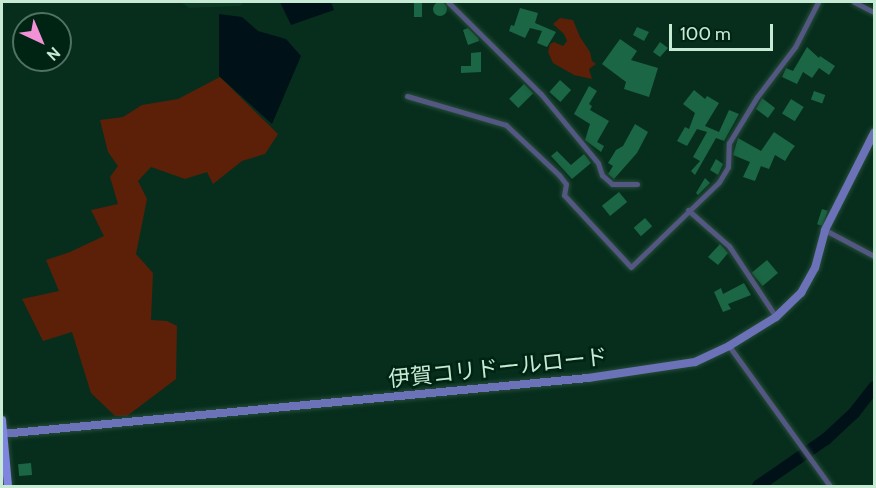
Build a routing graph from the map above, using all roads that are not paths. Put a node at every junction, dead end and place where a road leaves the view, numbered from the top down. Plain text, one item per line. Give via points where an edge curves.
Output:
1 (448, 2) edge
2 (818, 2) edge
3 (854, 2) edge
4 (874, 12) edge
5 (407, 96) dead end
6 (874, 133) edge
7 (637, 184) dead end
8 (688, 210) junction
9 (825, 230) junction
10 (874, 256) edge
11 (776, 317) junction
12 (729, 346) junction
13 (2, 420) edge
14 (2, 434) edge
15 (8, 486) edge
16 (830, 486) edge

1 - 7 street via 541,94 598,163 602,175 612,184
2 - 8 street via 795,47 729,143 728,167 719,182
3 - 4 street
5 - 8 street via 506,124 559,175 566,184 564,195 631,267
6 - 9 street, 伊賀コリドールロード
8 - 11 street via 729,246
9 - 10 street
9 - 11 street, 伊賀コリドールロード via 805,286
11 - 12 street, 伊賀コリドールロード
12 - 14 street, 伊賀コリドールロード via 683,365 588,378
12 - 16 street
13 - 14 main road
14 - 15 main road

